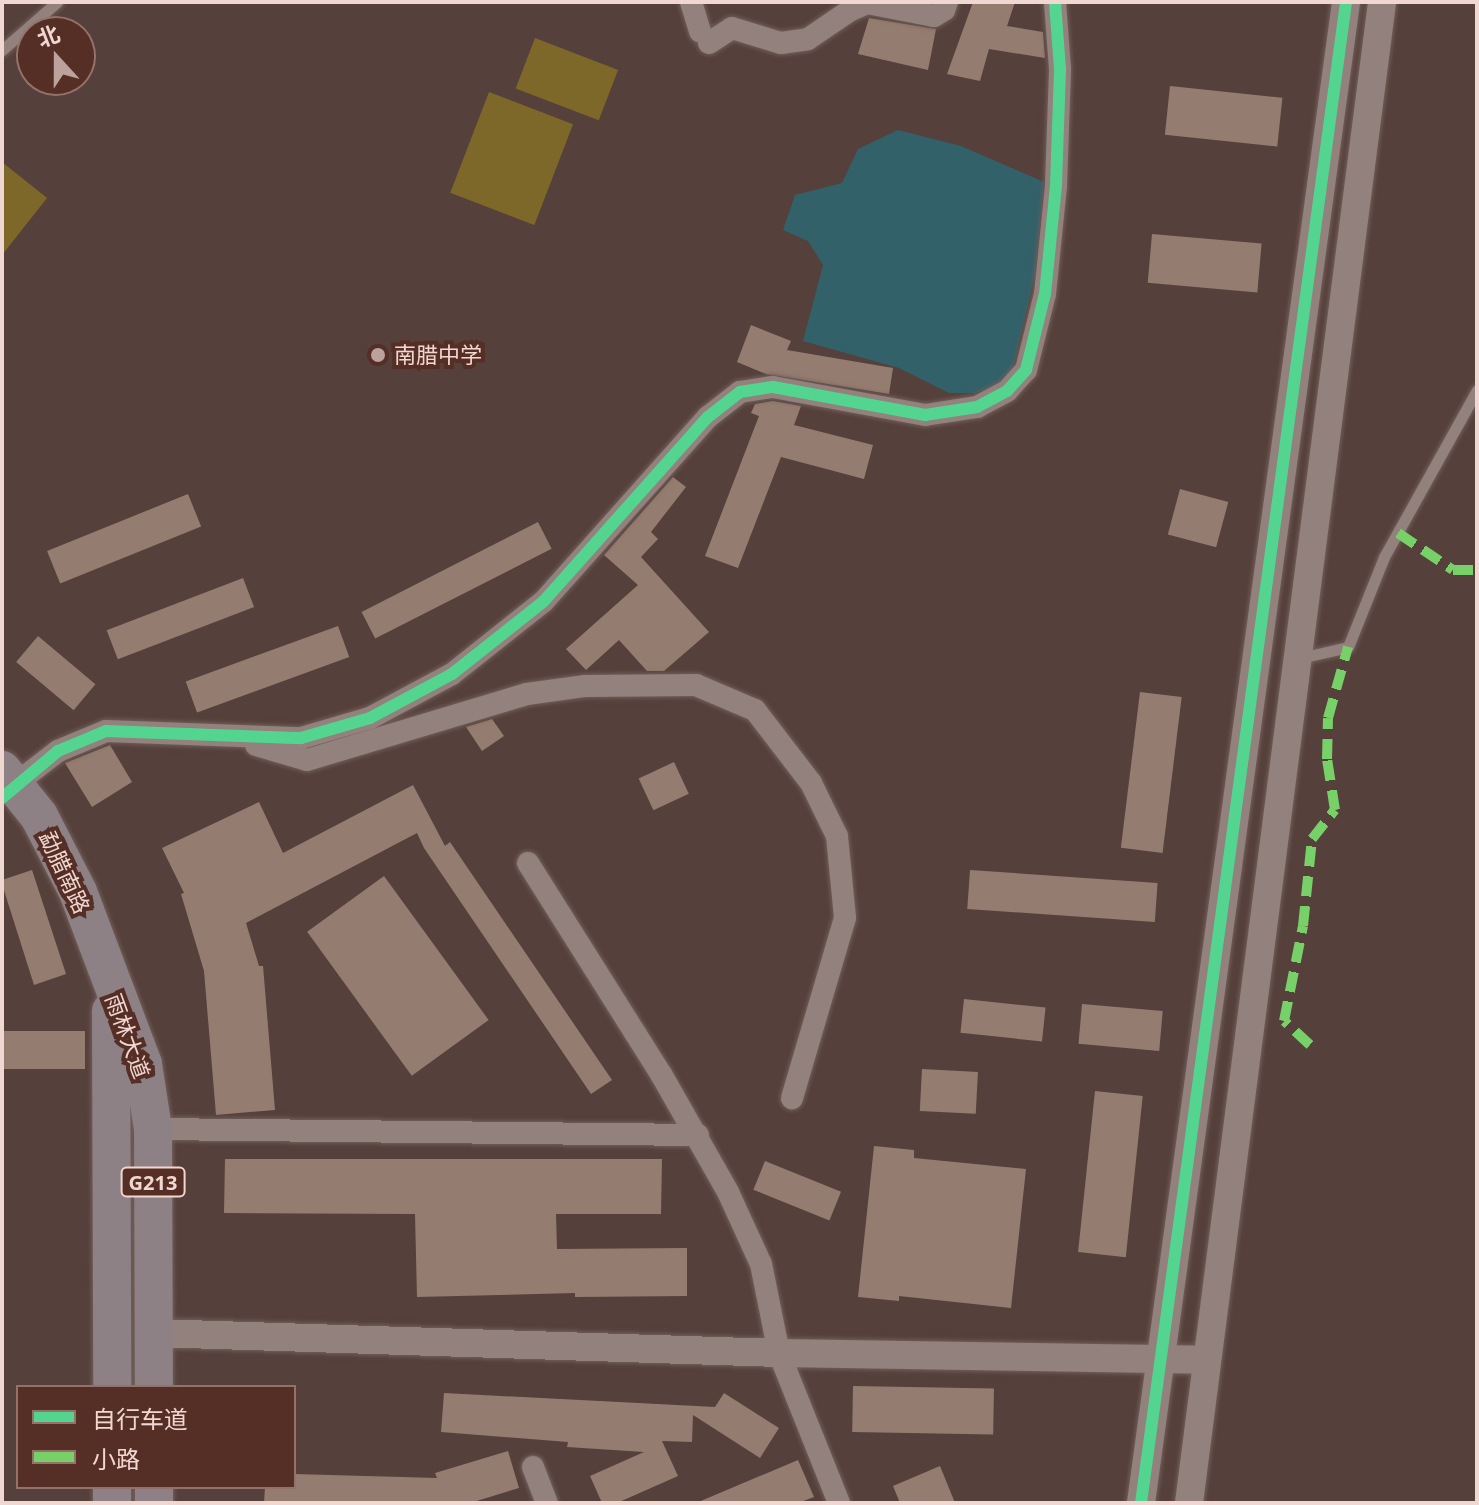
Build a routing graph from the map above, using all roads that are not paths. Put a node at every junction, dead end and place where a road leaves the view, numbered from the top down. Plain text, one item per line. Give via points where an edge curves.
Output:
1 (57, 2) edge
2 (691, 2) edge
3 (947, 2) edge
4 (1055, 2) edge
5 (1346, 2) edge
6 (1382, 2) edge
7 (2, 50) edge
8 (1477, 390) edge
9 (1287, 453) junction
10 (1321, 458) junction
11 (1296, 659) junction
12 (224, 735) junction
13 (6, 784) edge
14 (528, 863) dead end
15 (110, 984) junction
16 (792, 1098) dead end
17 (153, 1129) junction
18 (698, 1135) junction
19 (154, 1333) junction
20 (779, 1353) junction
21 (1164, 1358) junction
22 (1207, 1360) junction
23 (112, 1385) edge
24 (154, 1385) edge
25 (533, 1467) dead end
26 (547, 1503) edge
27 (839, 1503) edge
28 (1141, 1503) edge
29 (1189, 1503) edge

1 - 7 lane
2 - 3 street via 704,38 732,28 781,43 808,39 867,3 934,16
4 - 12 street via 1060,69 1045,294 1026,370 1007,391 977,407 925,415 773,387 740,392 708,417 543,602 452,674 370,718 301,738
5 - 9 street
6 - 10 street
8 - 11 lane via 1384,557 1348,647
9 - 10 street
9 - 21 street
10 - 11 street
11 - 22 street
12 - 13 street via 106,731 58,751
12 - 16 street via 307,760 527,694 585,686 696,685 755,710 811,783 837,836 845,918
13 - 15 highway, 勐腊南路 / G213 via 39,816 78,892
14 - 18 street
15 - 17 highway, 雨林大道 / G213 via 143,1064
15 - 23 highway, 雨林大道 / G213
17 - 18 street
17 - 19 highway, 雨林大道 / G213
18 - 20 street via 761,1264
19 - 20 street
19 - 24 highway, 雨林大道 / G213
20 - 21 street
20 - 27 street
21 - 22 street
21 - 28 street
22 - 29 street
25 - 26 street

